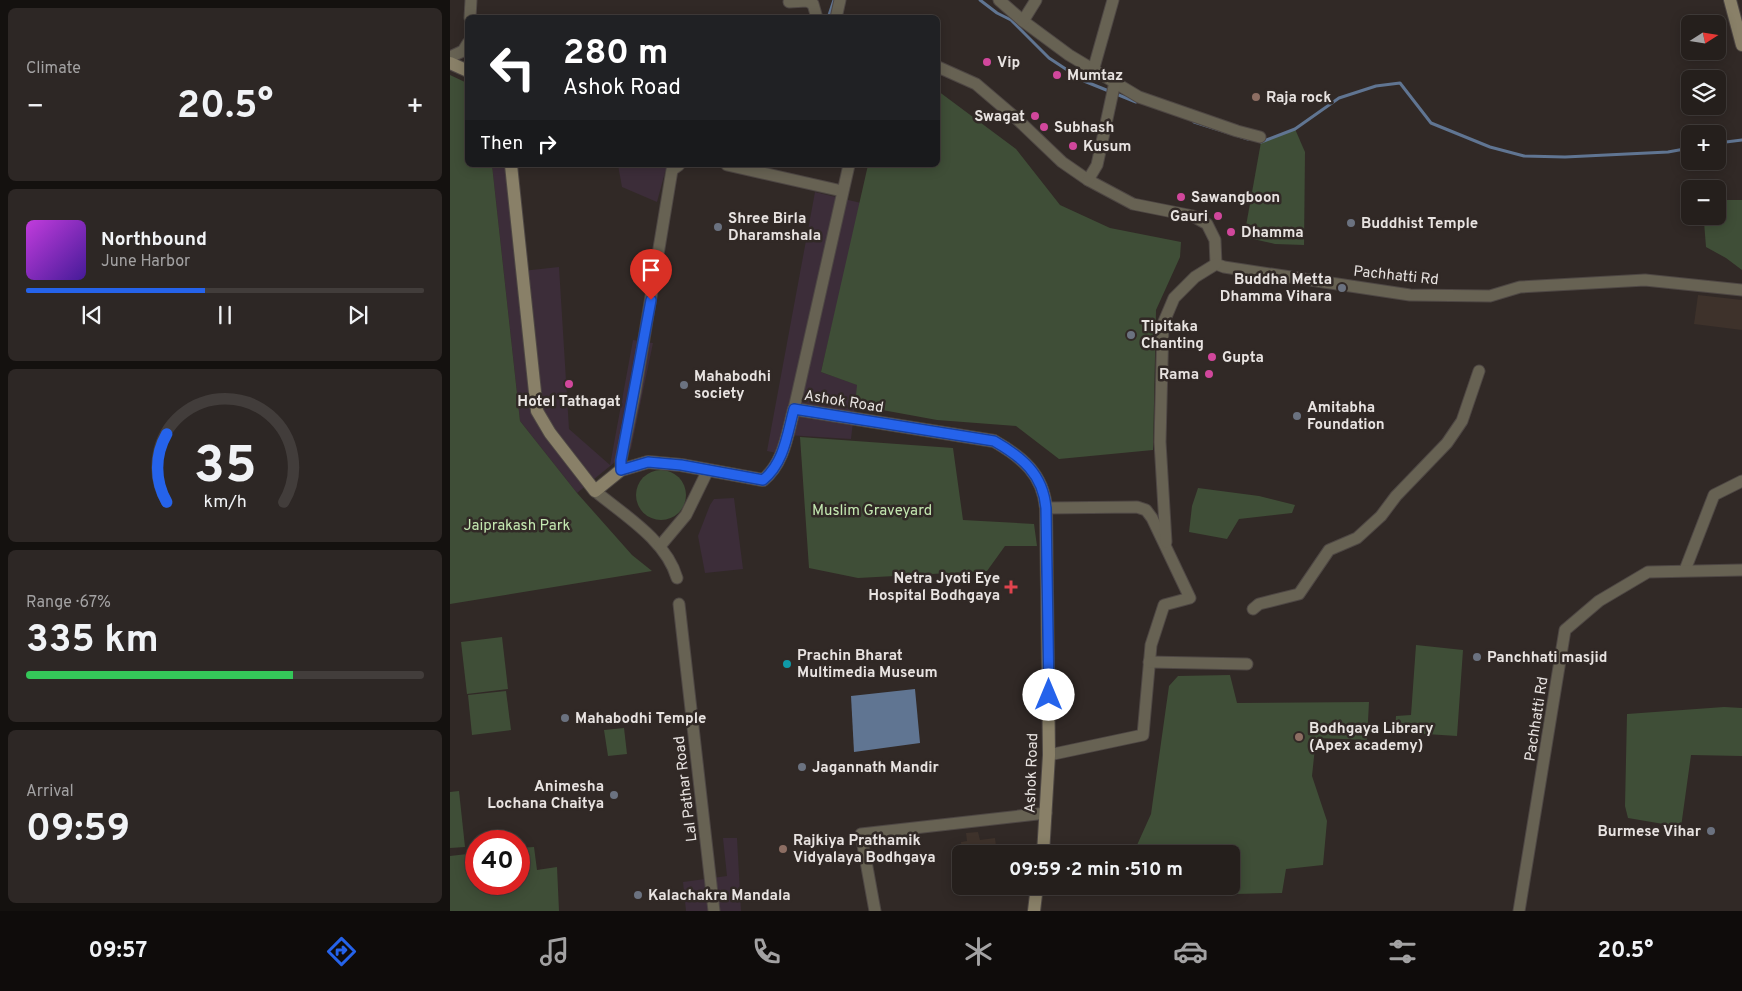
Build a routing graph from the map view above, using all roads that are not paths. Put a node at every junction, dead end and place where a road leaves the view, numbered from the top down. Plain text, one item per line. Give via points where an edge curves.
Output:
1 (471, 0) edge
2 (840, 0) edge
3 (999, 0) edge
4 (1036, 0) edge
5 (1113, 0) edge
6 (1730, 0) edge
7 (790, 2) dead end
8 (470, 15) edge
9 (817, 15) edge
10 (837, 15) edge
11 (1023, 21) junction
12 (1742, 46) edge
13 (465, 48) edge
14 (450, 57) edge
15 (450, 63) edge
16 (940, 69) edge
17 (465, 70) edge
18 (1093, 71) junction
19 (1115, 82) junction
20 (1260, 137) dead end
21 (511, 167) edge
22 (676, 167) edge
23 (736, 167) edge
24 (848, 167) edge
25 (1088, 180) junction
26 (842, 191) junction
27 (1216, 264) junction
28 (1742, 290) edge
29 (1479, 371) dead end
30 (794, 409) junction
31 (621, 470) junction
32 (708, 470) junction
33 (1742, 481) edge
34 (596, 490) junction
35 (1046, 508) junction
36 (660, 546) junction
37 (1167, 550) junction
38 (1685, 570) junction
39 (1742, 570) edge
40 (677, 578) dead end
41 (678, 604) dead end
42 (1253, 608) dead end
43 (1149, 662) junction
44 (1247, 664) dead end
45 (1049, 755) junction
46 (1046, 813) junction
47 (1043, 845) edge
48 (1037, 895) edge
49 (714, 911) edge
50 (875, 911) edge
51 (1034, 911) edge
52 (1519, 911) edge

1 - 8 street
2 - 10 street
3 - 11 street
4 - 11 street
5 - 18 street
6 - 12 street
7 - 9 street via 810,2
11 - 18 street
13 - 14 street
15 - 17 street
16 - 25 street via 976,84 1062,162
18 - 19 street
19 - 20 street via 1139,97
19 - 25 street via 1097,166
21 - 34 street via 537,411 550,433
22 - 31 street via 672,170
23 - 26 street
24 - 26 street
25 - 27 street via 1133,204 1193,216 1207,224 1215,240
26 - 30 street
27 - 28 street, Pachhatti Rd via 1410,295 1490,296 1520,287 1645,280
27 - 37 street via 1174,298 1163,324 1160,442
29 - 42 street via 1462,421 1447,443 1381,516 1357,538 1328,550 1299,594
30 - 32 street, Ashok Road via 780,458 774,471 763,480
30 - 35 street, Ashok Road via 994,441 1016,453 1030,466 1040,483
31 - 32 street, Ashok Road via 648,462
31 - 34 street, Ashok Road
32 - 36 street via 686,515
33 - 38 street via 1714,495
34 - 36 street
35 - 37 street via 1137,507 1146,510
35 - 45 street, Ashok Road
36 - 40 street via 674,567
37 - 43 street via 1190,598 1164,605
38 - 39 street, Pachhatti Rd
38 - 52 street, Pachhatti Rd via 1648,572 1599,601 1565,630
41 - 49 street, Lal Pathar Road
43 - 44 street
43 - 45 street via 1143,735
45 - 46 street, Ashok Road
46 - 47 street, Ashok Road
46 - 50 street via 861,834
48 - 51 street

